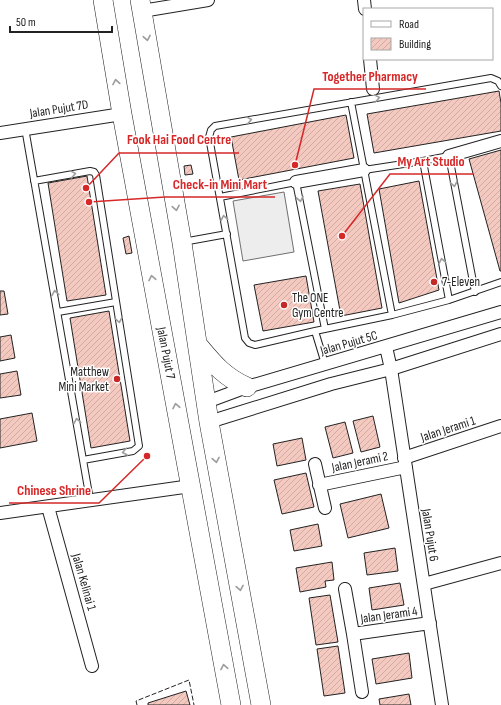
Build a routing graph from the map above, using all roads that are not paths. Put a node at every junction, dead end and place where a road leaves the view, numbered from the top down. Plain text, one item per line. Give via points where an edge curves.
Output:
1 (102, 0) edge
2 (208, 0) edge
3 (141, 5) edge
4 (370, 60) edge
5 (501, 86) edge
6 (373, 90) dead end
7 (351, 102) junction
8 (122, 114) junction
9 (25, 128) junction
10 (0, 133) edge
11 (501, 141) edge
12 (449, 156) junction
13 (423, 161) junction
14 (364, 170) junction
15 (34, 181) junction
16 (296, 182) junction
17 (220, 197) junction
18 (227, 234) junction
19 (182, 243) junction
20 (501, 282) edge
21 (475, 292) junction
22 (449, 300) junction
23 (116, 302) junction
24 (58, 312) junction
25 (501, 312) edge
26 (392, 315) junction
27 (325, 329) junction
28 (315, 331) junction
29 (501, 334) edge
30 (198, 344) junction
31 (386, 347) junction
32 (325, 364) junction
33 (391, 369) junction
34 (331, 384) junction
35 (247, 386) junction
36 (208, 413) junction
37 (501, 426) edge
38 (83, 460) junction
39 (405, 462) junction
40 (315, 464) dead end
41 (319, 485) junction
42 (191, 486) junction
43 (90, 500) junction
44 (48, 507) junction
45 (325, 508) dead end
46 (0, 513) edge
47 (501, 563) edge
48 (424, 584) junction
49 (345, 589) dead end
50 (212, 601) junction
51 (430, 623) junction
52 (353, 634) junction
53 (92, 666) dead end
54 (362, 692) dead end
55 (231, 705) edge
56 (262, 705) edge
57 (442, 705) edge

8 -> 1 main road, Jalan Pujut 7
2 - 3 street
3 -> 19 main road
4 - 6 street
7 -> 5 lane via 491,78 498,81
7 - 14 lane
17 -> 7 lane via 209,137 215,126
8 - 9 street, Jalan Pujut 7D
42 -> 8 main road, Jalan Pujut 7
9 - 10 street, Jalan Pujut 7D
9 - 15 lane
11 - 12 street
12 - 13 lane
12 -> 21 lane
13 - 14 lane
22 -> 13 lane
14 - 16 street
14 - 26 lane
15 -> 23 lane via 94,172
24 -> 15 lane
16 - 17 lane
16 -> 27 lane
18 -> 17 lane
18 - 19 lane
18 - 28 lane via 245,338 249,343 255,345
19 - 30 main road
20 - 21 lane
21 - 22 lane
22 - 26 lane
23 - 24 lane
23 -> 38 lane via 140,446 133,451
38 -> 24 lane
25 - 31 street, Jalan Pujut 5C
26 - 27 lane
27 - 28 lane
28 - 32 lane
29 - 33 street
30 - 35 main road via 217,368 235,382
30 - 36 main road
31 - 32 street, Jalan Pujut 5C
31 - 33 street, Jalan Pujut 6
32 - 34 street
32 - 35 street, Jalan Pujut 5C
33 - 34 street
33 - 39 street, Jalan Pujut 6
34 - 36 street
35 - 36 street, Jalan Pujut 5C via 212,400
36 - 50 main road via 191,426 190,432 213,559
36 -> 56 main road
37 - 39 street, Jalan Jerami 1
38 - 43 lane
39 - 41 street, Jalan Jerami 2
39 - 48 street, Jalan Pujut 6
40 - 41 street
41 - 45 street
42 - 43 street
42 - 50 main road, Jalan Pujut 7
43 - 44 street
44 - 46 street
44 - 53 street, Jalan Kelinai 1
47 - 48 street
48 - 51 street, Jalan Pujut 6
49 - 52 street, Jalan Jerami 4
55 -> 50 main road, Jalan Pujut 7
51 - 52 street, Jalan Jerami 4
51 - 57 street, Jalan Pujut 6
52 - 54 street, Jalan Jerami 4

